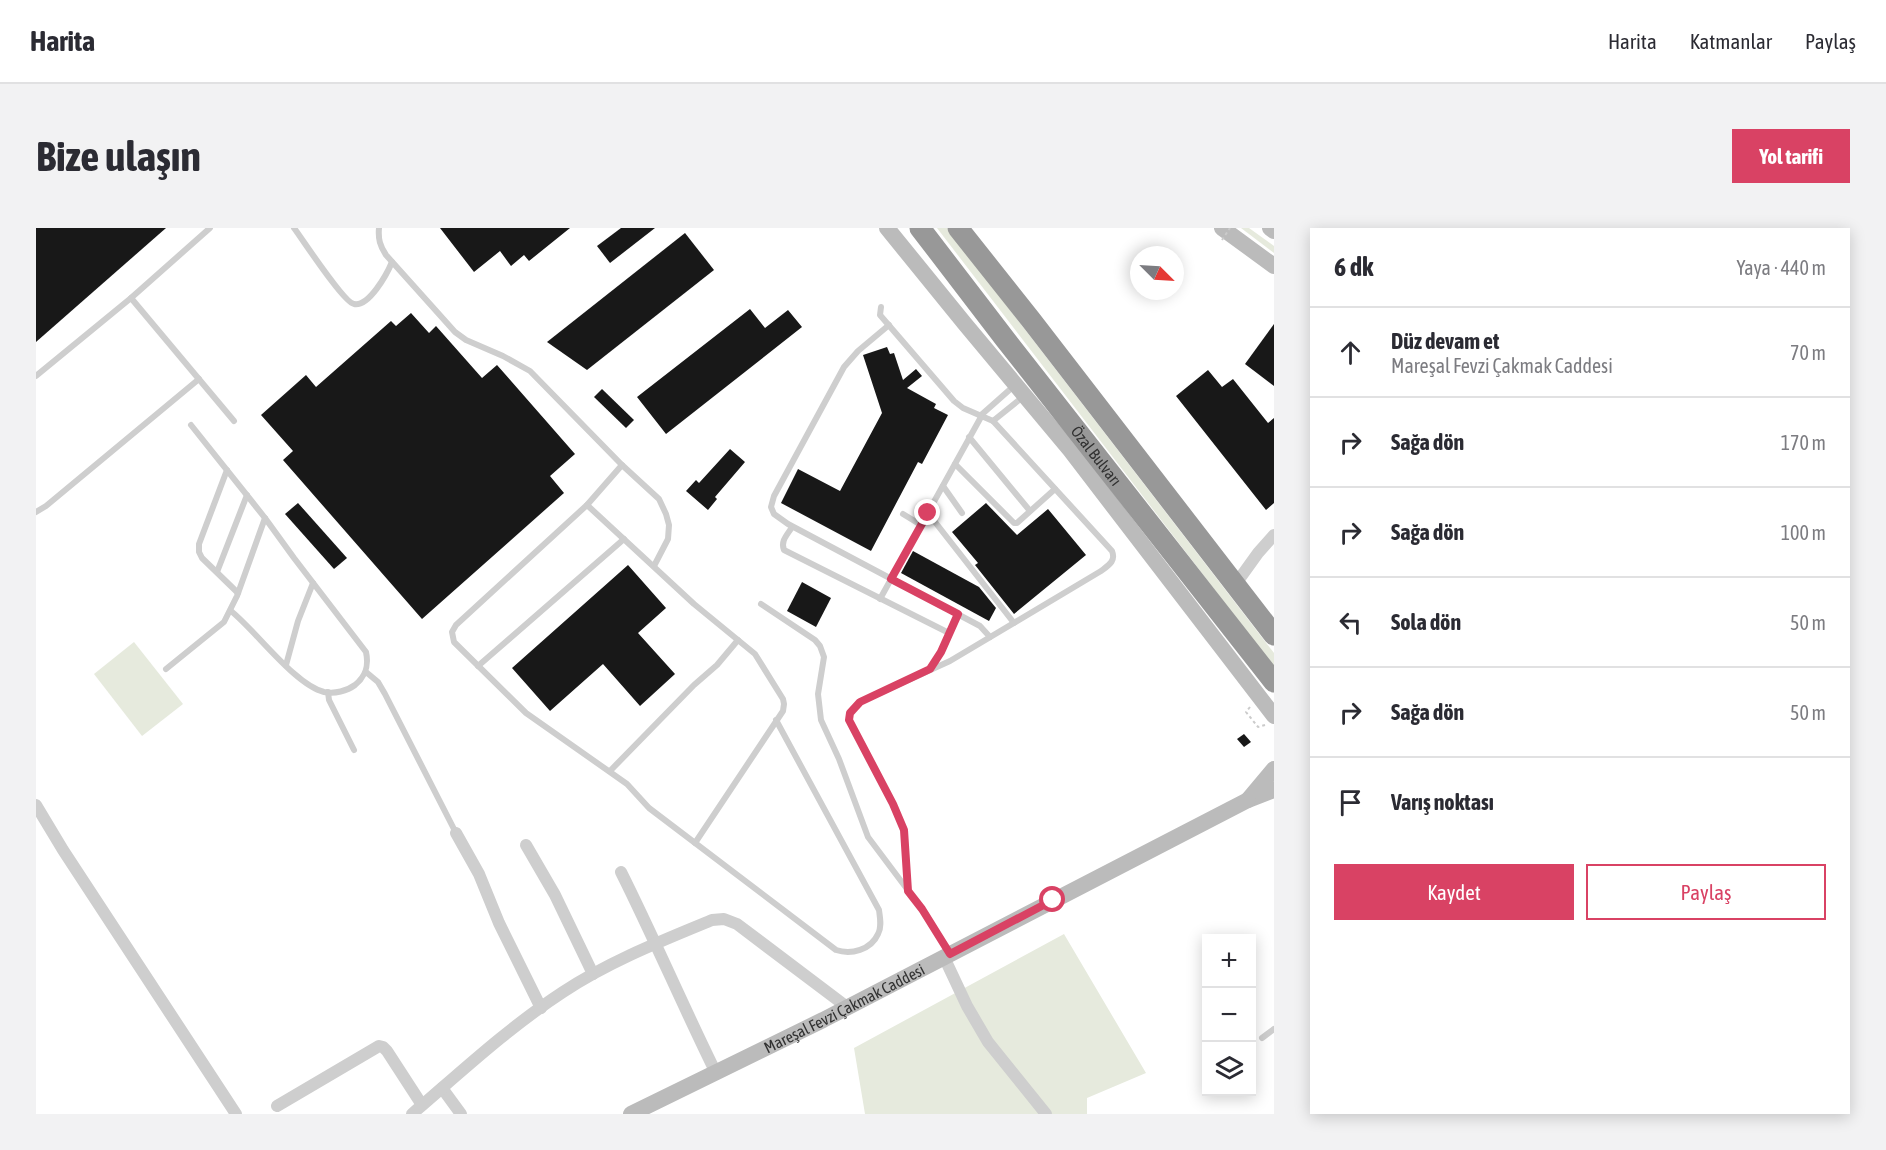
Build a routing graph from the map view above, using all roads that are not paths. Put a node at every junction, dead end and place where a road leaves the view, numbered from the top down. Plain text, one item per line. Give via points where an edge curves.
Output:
1 (210, 228) edge
2 (294, 228) edge
3 (380, 228) edge
4 (887, 228) edge
5 (905, 228) edge
6 (920, 228) edge
7 (958, 228) edge
8 (972, 228) edge
9 (1270, 228) edge
10 (1274, 231) edge
11 (1222, 234) edge
12 (392, 261) junction
13 (1274, 266) edge
14 (131, 298) junction
15 (881, 307) dead end
16 (1031, 320) junction
17 (890, 325) junction
18 (1005, 339) junction
19 (36, 376) edge
20 (199, 379) junction
21 (1020, 390) junction
22 (981, 417) junction
23 (234, 421) dead end
24 (993, 421) junction
25 (191, 425) dead end
26 (969, 437) junction
27 (955, 464) junction
28 (622, 465) junction
29 (227, 470) junction
30 (943, 486) junction
31 (1056, 489) junction
32 (247, 495) junction
33 (587, 505) junction
34 (1030, 511) junction
35 (36, 512) edge
36 (928, 513) junction
37 (962, 513) dead end
38 (903, 514) dead end
39 (265, 518) junction
40 (921, 525) junction
41 (792, 527) junction
42 (1274, 535) edge
43 (624, 539) junction
44 (654, 566) junction
45 (217, 572) junction
46 (891, 579) junction
47 (313, 584) junction
48 (1235, 585) junction
49 (238, 593) junction
50 (880, 599) junction
51 (761, 604) dead end
52 (231, 611) junction
53 (958, 614) junction
54 (1014, 623) junction
55 (950, 633) junction
56 (1274, 635) edge
57 (990, 637) junction
58 (738, 640) junction
59 (286, 664) junction
60 (478, 666) junction
61 (166, 669) dead end
62 (930, 669) junction
63 (366, 672) junction
64 (1266, 689) edge
65 (327, 692) junction
66 (776, 720) junction
67 (1268, 722) edge
68 (354, 750) dead end
69 (1274, 769) edge
70 (610, 771) junction
71 (1274, 790) edge
72 (1248, 800) junction
73 (36, 805) edge
74 (456, 833) joint
75 (695, 843) junction
76 (526, 845) dead end
77 (621, 872) dead end
78 (908, 891) junction
79 (657, 944) junction
80 (947, 956) junction
81 (593, 974) junction
82 (847, 1007) junction
83 (541, 1008) junction
84 (1274, 1029) edge
85 (1262, 1038) dead end
86 (716, 1072) junction
87 (442, 1088) junction
88 (422, 1105) junction
89 (277, 1106) dead end
90 (236, 1114) edge
91 (412, 1114) edge
92 (461, 1114) edge
93 (631, 1114) edge
94 (1046, 1114) edge

1 - 14 lane
2 - 12 lane via 336,287 355,305 364,302 377,287
3 - 12 lane via 380,246
4 - 21 street
5 - 18 highway via 985,324
6 - 18 highway, Özal Bulvarı
7 - 16 highway, Özal Bulvarı
8 - 16 highway via 1011,280
9 - 10 street
11 - 13 street
12 - 28 lane via 454,332 530,371
14 - 19 lane
14 - 20 lane
15 - 17 lane via 880,315
16 - 48 highway, Özal Bulvarı
17 - 22 lane via 954,401
17 - 41 lane via 844,367 774,496 774,514
18 - 64 highway, Özal Bulvarı
20 - 23 lane
20 - 35 lane
21 - 22 lane
21 - 24 lane
21 - 64 street
22 - 24 lane
22 - 26 lane
24 - 31 lane
25 - 29 lane
26 - 27 lane
26 - 34 lane
27 - 30 lane
27 - 34 lane via 1012,522 1017,523
28 - 33 lane
28 - 44 lane via 659,499 666,514 668,539
29 - 32 lane
29 - 45 lane via 199,544 202,558
30 - 36 lane
30 - 37 lane
31 - 34 lane
31 - 54 lane via 1112,550 1113,560
32 - 39 lane
32 - 45 lane
33 - 43 lane
33 - 60 lane via 456,625 452,632 454,642
36 - 40 lane
36 - 54 lane
38 - 40 lane
39 - 47 lane
39 - 49 lane
40 - 46 lane
41 - 46 lane
41 - 50 lane via 783,541 784,550
42 - 48 street
43 - 44 lane
43 - 60 lane
44 - 58 lane
45 - 49 lane
46 - 50 lane
46 - 53 lane
47 - 59 lane
47 - 63 lane via 366,652
48 - 56 highway, Özal Bulvarı
49 - 52 lane
50 - 55 lane
51 - 78 lane via 820,645 824,657 818,694 821,720 868,837
52 - 59 lane
52 - 61 lane via 220,627
53 - 55 lane
53 - 57 lane via 980,626
54 - 57 lane
55 - 62 lane
57 - 62 lane
58 - 66 lane via 755,654 783,699 783,711
58 - 70 lane
59 - 65 lane via 318,690
60 - 70 lane via 526,713
62 - 78 lane via 860,702 849,720 904,830
63 - 65 lane via 348,689
63 - 74 lane via 385,694
64 - 67 street
65 - 68 lane
66 - 75 lane
66 - 75 lane via 879,910 876,938 854,951 836,950
69 - 72 street
70 - 75 lane via 648,808
71 - 72 street, Mareşal Fevzi Çakmak Caddesi
72 - 80 street, Mareşal Fevzi Çakmak Caddesi
73 - 90 street
74 - 83 street
76 - 81 street
77 - 79 street
78 - 80 lane
79 - 81 street
79 - 82 street via 712,920 724,919 737,924
79 - 86 street
80 - 82 street, Mareşal Fevzi Çakmak Caddesi
80 - 94 street via 967,1006 988,1042
81 - 83 street
82 - 86 street, Mareşal Fevzi Çakmak Caddesi
83 - 87 street
84 - 85 lane
86 - 93 street, Mareşal Fevzi Çakmak Caddesi
87 - 88 street
87 - 92 street
88 - 89 street via 387,1051 379,1046
88 - 91 street

